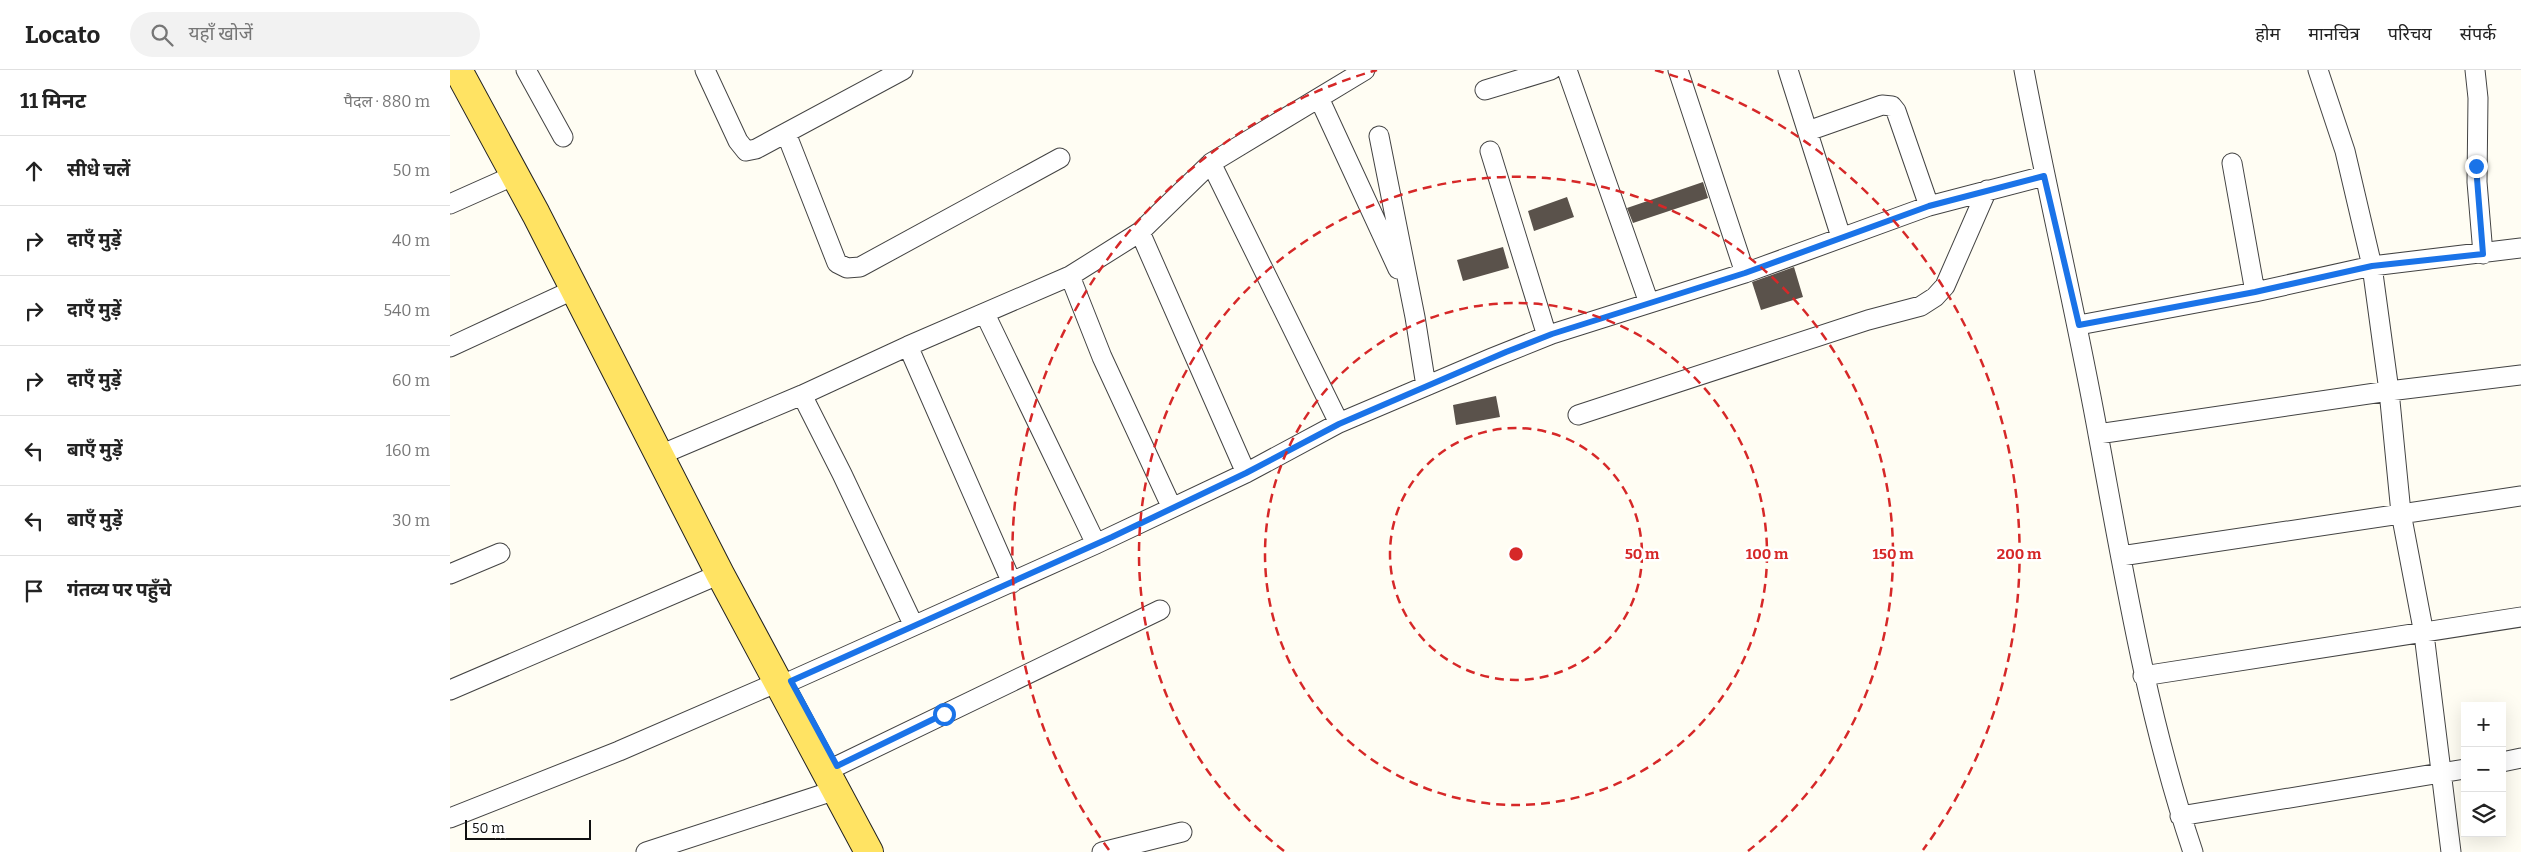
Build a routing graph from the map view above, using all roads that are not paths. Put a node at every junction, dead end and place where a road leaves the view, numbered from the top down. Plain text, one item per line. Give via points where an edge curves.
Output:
1 (458, 70) edge
2 (475, 70) edge
3 (526, 70) edge
4 (705, 70) edge
5 (903, 70) edge
6 (1364, 70) edge
7 (1551, 70) edge
8 (1568, 70) edge
9 (1678, 70) edge
10 (1788, 70) edge
11 (2024, 70) edge
12 (2475, 70) edge
13 (2323, 71) edge
14 (1484, 90) dead end
15 (1319, 98) junction
16 (1808, 131) junction
17 (786, 133) junction
18 (1379, 136) dead end
19 (562, 138) dead end
20 (1490, 151) dead end
21 (1060, 158) dead end
22 (1212, 163) junction
23 (2232, 163) dead end
24 (515, 176) junction
25 (2044, 176) junction
26 (1987, 190) junction
27 (450, 204) edge
28 (1929, 206) junction
29 (1140, 232) junction
30 (1841, 236) junction
31 (2521, 248) edge
32 (2483, 254) junction
33 (2372, 266) junction
34 (1745, 273) junction
35 (1070, 276) junction
36 (575, 289) junction
37 (2255, 292) junction
38 (1411, 298) junction
39 (1649, 303) junction
40 (985, 314) junction
41 (2079, 325) junction
42 (1547, 336) junction
43 (908, 346) junction
44 (450, 347) edge
45 (2521, 375) edge
46 (1426, 386) junction
47 (2388, 391) junction
48 (635, 394) junction
49 (802, 395) junction
50 (1578, 415) dead end
51 (1339, 424) junction
52 (2098, 434) junction
53 (665, 453) junction
54 (1246, 473) junction
55 (2521, 496) edge
56 (1172, 508) junction
57 (2401, 513) junction
58 (1096, 544) junction
59 (500, 553) dead end
60 (2121, 556) junction
61 (450, 574) edge
62 (720, 574) junction
63 (1012, 583) junction
64 (1160, 610) dead end
65 (2521, 617) edge
66 (913, 624) junction
67 (2424, 634) junction
68 (2143, 676) junction
69 (784, 681) junction
70 (450, 690) edge
71 (2521, 758) edge
72 (2506, 761) edge
73 (2461, 770) edge
74 (2440, 774) junction
75 (836, 778) junction
76 (2180, 816) junction
77 (450, 818) edge
78 (1182, 832) dead end
79 (646, 852) edge
80 (869, 852) edge
81 (882, 852) edge
82 (1102, 852) edge
83 (2193, 852) edge
84 (2451, 852) edge

1 - 24 main road
2 - 48 main road
3 - 19 street
4 - 17 street via 738,141 746,151
5 - 17 street
6 - 15 street
7 - 14 street
8 - 39 street
9 - 34 street
10 - 16 street
11 - 25 street
12 - 32 street via 2478,98 2476,182
13 - 33 street via 2346,151
15 - 22 street
15 - 38 street
16 - 28 street via 1882,105 1892,106
16 - 30 street
17 - 21 street via 837,263 847,268 860,267
18 - 38 street
20 - 42 street
22 - 29 street
22 - 51 street
23 - 37 street
24 - 27 street
24 - 36 main road
25 - 26 street
25 - 41 street
26 - 28 street
26 - 50 street via 1945,286 1936,297 1921,306 1868,320
28 - 30 street
29 - 35 street
29 - 54 street
30 - 34 street
31 - 32 street
32 - 33 street
33 - 37 street
33 - 47 street
34 - 39 street
35 - 40 street
35 - 56 street via 1102,357
36 - 44 street
36 - 48 main road
37 - 41 street
38 - 46 street
39 - 42 street
40 - 43 street
40 - 58 street
41 - 52 street
42 - 46 street
43 - 49 street
43 - 63 street
45 - 47 street
46 - 51 street
47 - 52 street
47 - 57 street
48 - 53 main road
49 - 53 street
49 - 66 street
51 - 54 street
52 - 60 street
53 - 62 main road
53 - 69 main road
54 - 56 street
55 - 57 street
56 - 58 street
57 - 60 street
57 - 67 street
58 - 63 street
59 - 61 street
60 - 68 street
62 - 69 main road
62 - 70 street
63 - 66 street
64 - 75 street
65 - 67 street
66 - 69 street
67 - 68 street
67 - 74 street
68 - 76 street
69 - 75 main road
69 - 77 street
71 - 72 street
73 - 74 street
74 - 76 street
74 - 84 street
75 - 79 street
75 - 80 main road
75 - 81 main road
76 - 83 street
78 - 82 street

